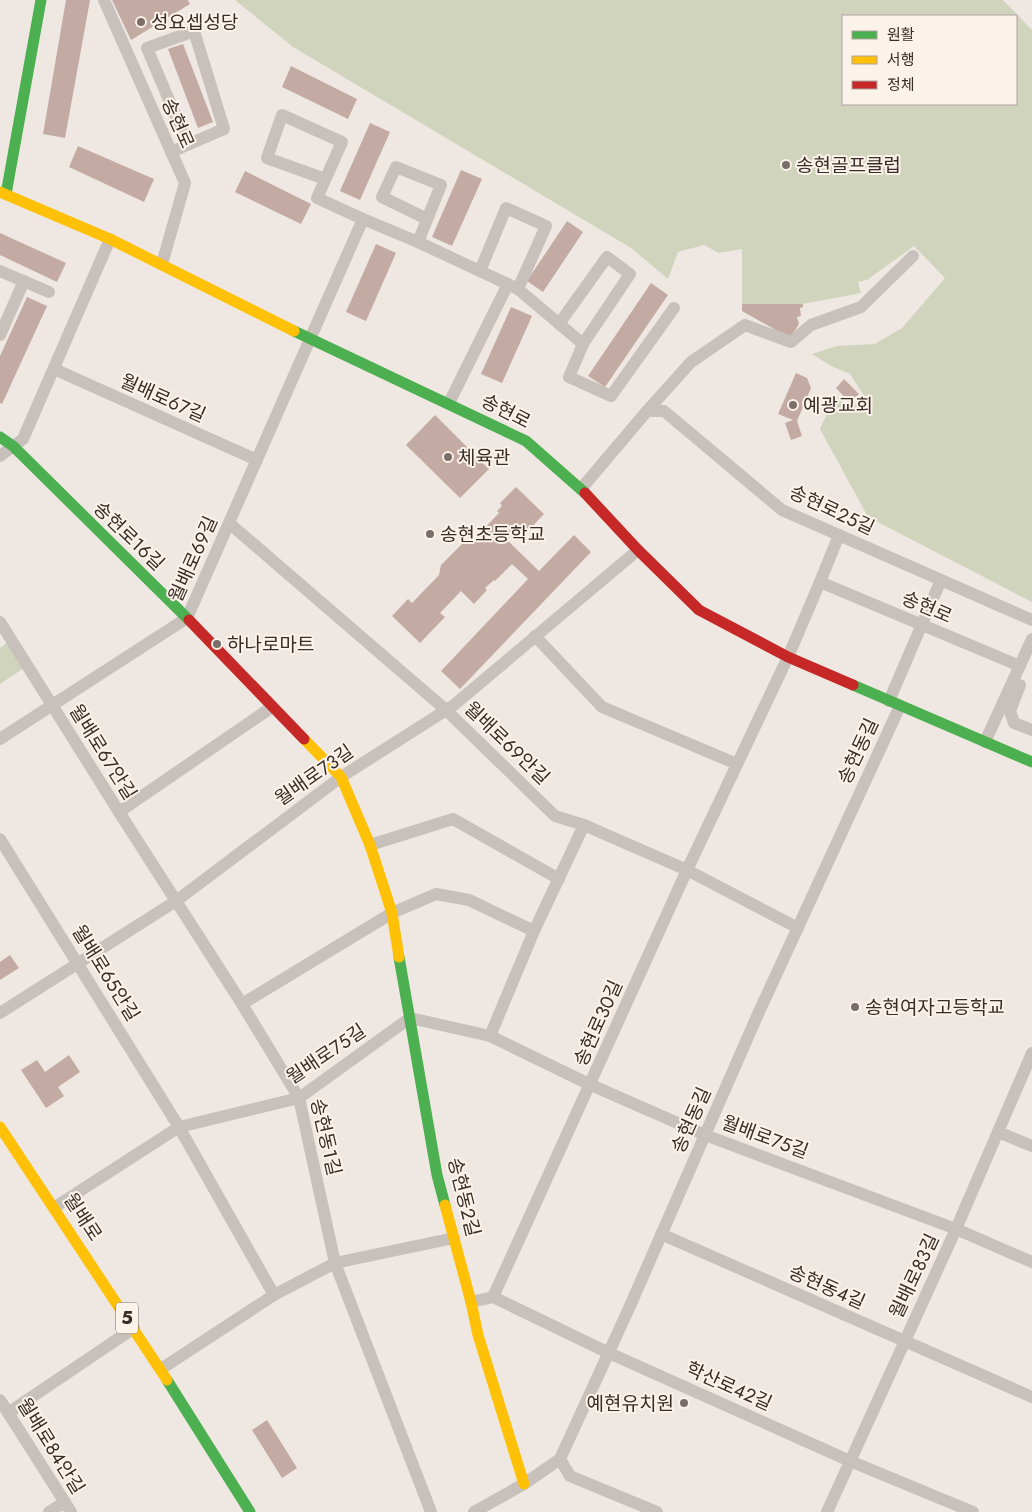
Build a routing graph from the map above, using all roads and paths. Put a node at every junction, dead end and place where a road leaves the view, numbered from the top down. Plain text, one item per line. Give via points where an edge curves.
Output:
1 (40, 0) edge
2 (104, 0) edge
3 (188, 145) junction
4 (171, 152) junction
5 (325, 179) junction
6 (3, 193) edge
7 (363, 219) junction
8 (427, 219) junction
9 (110, 239) junction
10 (418, 242) junction
11 (913, 256) dead end
12 (162, 264) junction
13 (0, 271) edge
14 (480, 271) junction
15 (24, 281) junction
16 (513, 286) junction
17 (49, 292) dead end
18 (674, 308) dead end
19 (559, 324) junction
20 (0, 335) edge
21 (311, 339) junction
22 (583, 344) junction
23 (54, 369) junction
24 (448, 403) junction
25 (647, 411) junction
26 (0, 438) edge
27 (13, 446) junction
28 (0, 456) edge
29 (257, 460) junction
30 (581, 489) junction
31 (229, 523) junction
32 (839, 535) junction
33 (638, 550) junction
34 (941, 580) junction
35 (820, 582) junction
36 (187, 618) junction
37 (1032, 620) edge
38 (0, 622) edge
39 (922, 625) junction
40 (536, 636) junction
41 (1032, 639) edge
42 (1032, 657) edge
43 (788, 658) junction
44 (1020, 666) junction
45 (894, 704) junction
46 (52, 706) junction
47 (272, 708) junction
48 (446, 710) junction
49 (1032, 730) edge
50 (0, 739) edge
51 (985, 742) junction
52 (1032, 762) edge
53 (737, 764) junction
54 (341, 777) junction
55 (119, 812) junction
56 (584, 826) junction
57 (0, 839) edge
58 (370, 845) junction
59 (687, 870) junction
60 (559, 879) junction
61 (176, 901) junction
62 (392, 913) junction
63 (798, 928) junction
64 (534, 931) junction
65 (78, 963) junction
66 (242, 1004) junction
67 (0, 1013) edge
68 (410, 1018) junction
69 (490, 1036) junction
70 (1032, 1053) edge
71 (591, 1085) junction
72 (299, 1098) junction
73 (179, 1128) junction
74 (998, 1132) junction
75 (2, 1134) edge
76 (705, 1135) junction
77 (1032, 1146) edge
78 (55, 1207) junction
79 (956, 1229) junction
80 (661, 1234) junction
81 (454, 1238) junction
82 (1032, 1262) edge
83 (335, 1263) junction
84 (274, 1295) junction
85 (493, 1297) junction
86 (471, 1302) junction
87 (134, 1328) junction
88 (904, 1342) junction
89 (609, 1352) junction
90 (160, 1369) junction
91 (1032, 1397) edge
92 (0, 1400) edge
93 (8, 1413) junction
94 (560, 1459) junction
95 (850, 1461) junction
96 (524, 1484) junction
97 (68, 1507) edge
98 (49, 1512) edge
99 (250, 1512) edge
100 (431, 1512) edge
101 (474, 1512) edge
102 (657, 1512) edge
103 (826, 1512) edge
104 (973, 1512) edge

1 - 6 main road
2 - 4 street, 송현로
3 - 3 street via 224,129 194,31 147,48
3 - 4 street
4 - 12 street, 송현로 via 184,183
5 - 5 street via 342,142 282,114 267,158
5 - 7 street via 317,198
6 - 9 main road, 송현로
7 - 10 street
7 - 21 street, 월배로69길
8 - 8 street via 441,185 396,167 382,197
8 - 10 street
9 - 12 main road, 송현로
9 - 23 street
10 - 14 street
11 - 25 street via 861,307 811,325 790,342 745,325 691,362
12 - 21 main road, 송현로
13 - 15 street
14 - 16 street
14 - 16 street via 506,208 546,226
15 - 17 street
15 - 20 street
16 - 19 street
16 - 24 street
18 - 22 street via 611,396 570,378
19 - 22 street
19 - 22 street via 607,257 630,274
21 - 24 main road, 송현로
21 - 29 street, 월배로69길
23 - 27 street via 23,439
23 - 29 street, 월배로67길
24 - 30 main road, 송현로 via 526,441
25 - 30 street
25 - 32 street, 송현로25길 via 664,411 782,510
26 - 27 main road, 송현로16길
27 - 28 street
27 - 36 main road, 송현로16길
29 - 31 street, 월배로69길
30 - 33 main road, 송현로
31 - 36 street, 월배로69길
31 - 48 street, 월배로69안길
32 - 34 street, 송현로25길
32 - 35 street
33 - 40 street, 월배로73길
33 - 43 main road, 송현로 via 699,610
34 - 37 street, 송현로25길
34 - 39 street, 송현동길
35 - 39 street, 송현로
35 - 43 street
36 - 46 street, 월배로69길
36 - 47 main road, 송현로16길
38 - 46 street, 월배로67안길
39 - 44 street, 송현로
39 - 45 street, 송현동길
40 - 48 street, 월배로73길
40 - 53 street via 602,707
41 - 44 street
42 - 49 street via 1010,711 1014,723
43 - 45 main road, 송현로
43 - 53 street, 송현로30길
44 - 51 street
45 - 51 main road, 송현로
45 - 63 street, 송현동길
46 - 50 street, 월배로69길
46 - 55 street, 월배로67안길
47 - 54 main road, 송현로16길
47 - 55 street
48 - 54 street, 월배로73길
48 - 56 street, 월배로69안길 via 555,816
51 - 52 main road, 송현로
53 - 59 street, 송현로30길
54 - 58 main road, 송현동2길
54 - 61 street, 월배로73길
55 - 61 street, 월배로67안길
56 - 59 street, 월배로69안길
56 - 60 street
57 - 65 street, 월배로65안길
58 - 60 street via 453,819
58 - 62 main road, 송현동2길
59 - 63 street, 월배로69안길
59 - 71 street, 송현로30길
60 - 64 street
61 - 65 street, 월배로73길
61 - 66 street, 송현동1길
62 - 64 street via 436,894 469,900
62 - 66 street
62 - 68 main road, 송현동2길
63 - 76 street, 송현동길
64 - 69 street
65 - 67 street, 월배로73길
65 - 73 street, 월배로65안길
66 - 72 street, 송현동1길
68 - 69 street, 월배로75길
68 - 72 street, 월배로75길
68 - 81 main road, 송현동2길 via 437,1175
69 - 71 street, 월배로75길
70 - 74 street, 월배로83길
71 - 76 street, 월배로75길
71 - 85 street, 송현로30길
72 - 73 street, 월배로75길
72 - 83 street, 송현동1길
73 - 78 street, 월배로75길
73 - 84 street
74 - 77 street
74 - 79 street, 월배로83길
75 - 78 main road, 월배로 / 5
76 - 79 street, 월배로75길
76 - 80 street, 송현동길
78 - 87 main road, 월배로 / 5
79 - 82 street, 월배로75길
79 - 88 street, 월배로83길
80 - 88 street, 송현동4길
80 - 89 street, 송현동길
81 - 83 street
81 - 86 main road, 송현동2길
83 - 84 street
83 - 100 street, 송현동1길
84 - 90 street
85 - 86 street
85 - 89 street, 학산로42길
86 - 96 main road, 송현동2길 via 478,1335
87 - 90 main road, 월배로 / 5
87 - 93 street
88 - 91 street, 송현동4길
88 - 95 street, 월배로83길
89 - 94 street, 송현동길
89 - 95 street, 학산로42길
90 - 99 main road, 월배로 / 5
92 - 93 street, 월배로84안길
93 - 97 street, 월배로84안길
94 - 96 street
94 - 102 street via 570,1476
95 - 103 street, 월배로83길
95 - 104 street, 학산로42길
96 - 101 street
97 - 98 street

